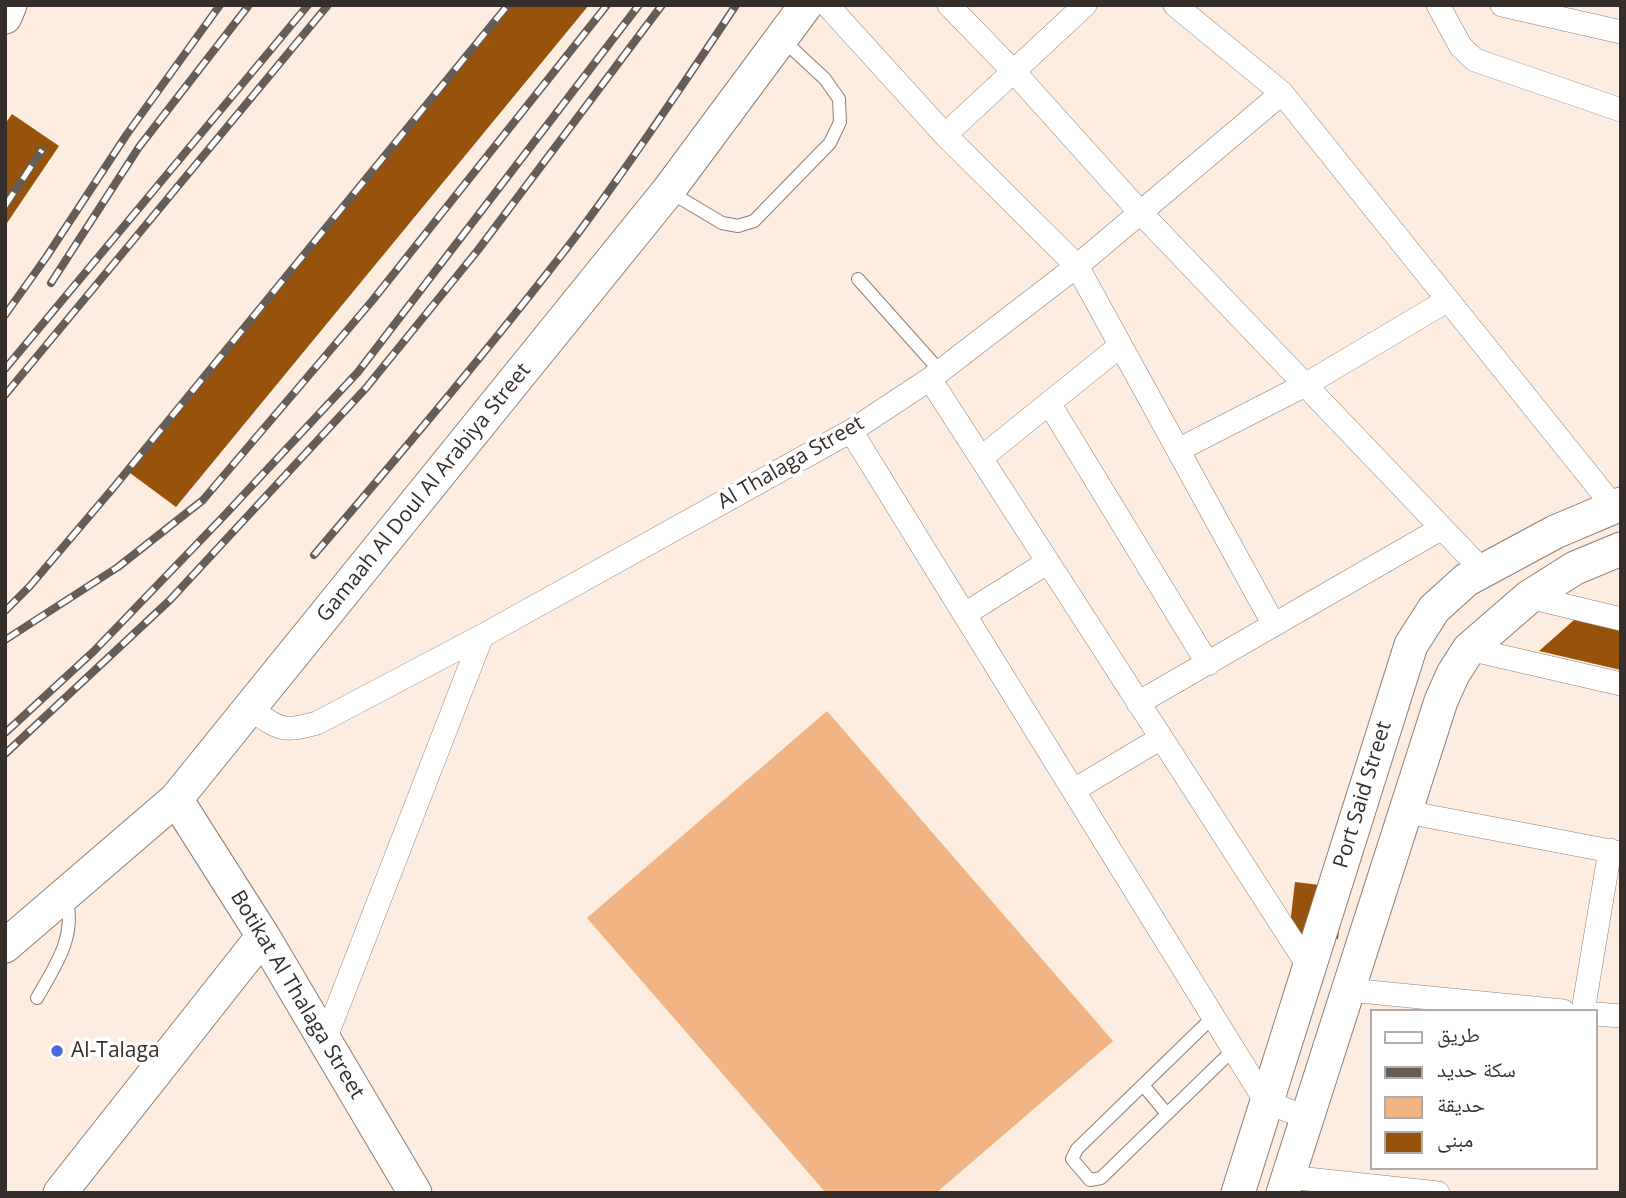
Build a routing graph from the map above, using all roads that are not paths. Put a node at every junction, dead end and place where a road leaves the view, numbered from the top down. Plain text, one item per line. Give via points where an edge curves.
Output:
1 (10, 5) edge
2 (806, 5) edge
3 (827, 5) edge
4 (949, 5) edge
5 (1085, 5) edge
6 (1175, 5) edge
7 (1438, 5) edge
8 (1502, 5) edge
9 (5, 17) edge
10 (1621, 32) edge
11 (782, 39) junction
12 (1015, 73) junction
13 (1282, 93) junction
14 (1621, 110) edge
15 (945, 135) junction
16 (668, 191) junction
17 (1140, 212) junction
18 (1077, 266) junction
19 (858, 279) dead end
20 (1448, 300) junction
21 (1120, 346) junction
22 (935, 375) junction
23 (1305, 385) junction
24 (1049, 403) junction
25 (851, 431) junction
26 (1178, 450) junction
27 (981, 458) junction
28 (1617, 505) edge
29 (1442, 528) junction
30 (1621, 549) edge
31 (1048, 562) junction
32 (1483, 571) junction
33 (1529, 597) junction
34 (965, 614) junction
35 (1621, 619) edge
36 (1274, 625) junction
37 (482, 636) junction
38 (1469, 649) junction
39 (1208, 664) junction
40 (1621, 684) edge
41 (1139, 704) junction
42 (249, 708) junction
43 (1161, 738) junction
44 (1074, 790) junction
45 (176, 799) junction
46 (1406, 812) junction
47 (1615, 851) edge
48 (65, 894) junction
49 (263, 936) junction
50 (5, 946) edge
51 (1308, 967) junction
52 (1349, 990) junction
53 (37, 998) dead end
54 (1533, 1009) edge
55 (1583, 1009) edge
56 (1598, 1014) edge
57 (1214, 1016) junction
58 (1621, 1016) edge
59 (324, 1042) junction
60 (1234, 1049) junction
61 (1143, 1085) junction
62 (1266, 1102) junction
63 (1167, 1114) junction
64 (1308, 1118) junction
65 (1286, 1185) edge
66 (1394, 1190) edge
67 (60, 1193) edge
68 (415, 1193) edge
69 (1238, 1193) edge
70 (1438, 1193) edge

1 - 9 main road
2 - 11 main road, Gamaah Al Doul Al Arabiya Street
3 - 15 street
4 - 12 street
5 - 12 street
6 - 13 street
7 - 14 street via 1461,47 1475,60
8 - 10 street
11 - 16 main road, Gamaah Al Doul Al Arabiya Street
11 - 16 lane via 825,79 839,99 840,122 830,143 746,224 722,223
12 - 15 street
12 - 17 street
13 - 17 street, Al Thalaga Street
13 - 20 street
15 - 18 street
16 - 42 main road, Gamaah Al Doul Al Arabiya Street
17 - 18 street, Al Thalaga Street
17 - 23 street
18 - 21 street
18 - 22 street, Al Thalaga Street
19 - 22 lane
20 - 23 street
20 - 28 street
21 - 24 street
21 - 26 street
22 - 25 street, Al Thalaga Street
22 - 27 street
23 - 26 street
23 - 29 street
24 - 27 street
24 - 39 street
25 - 34 street
25 - 37 street, Al Thalaga Street
26 - 36 street
27 - 31 street
28 - 32 main road, Port Said Street
29 - 32 street
29 - 36 street
30 - 33 main road via 1575,568
31 - 34 street
31 - 41 street
32 - 51 main road, Port Said Street via 1434,609 1411,645
33 - 35 street
33 - 38 main road
34 - 44 street
36 - 39 street
37 - 42 street, Al Thalaga Street via 317,723 293,730 276,727
37 - 59 street
38 - 40 street
38 - 46 main road via 1441,701
39 - 41 street
41 - 43 street
42 - 45 main road, Gamaah Al Doul Al Arabiya Street
43 - 44 street
43 - 51 street
44 - 57 street
45 - 48 main road, Gamaah Al Doul Al Arabiya Street
45 - 49 main road, Botikat Al Thalaga Street
46 - 47 street
46 - 52 main road
47 - 55 street
48 - 50 main road, Gamaah Al Doul Al Arabiya Street
48 - 53 lane via 70,931
49 - 59 main road, Botikat Al Thalaga Street
49 - 67 main road
51 - 62 main road, Port Said Street
52 - 54 street
52 - 64 main road
56 - 58 street
57 - 60 street
57 - 61 lane
59 - 68 main road, Botikat Al Thalaga Street
60 - 62 street
60 - 63 lane
61 - 63 lane
61 - 63 lane via 1073,1155 1074,1163 1096,1181
62 - 64 street
62 - 69 main road, Port Said Street
64 - 65 main road
65 - 66 street
66 - 70 street

